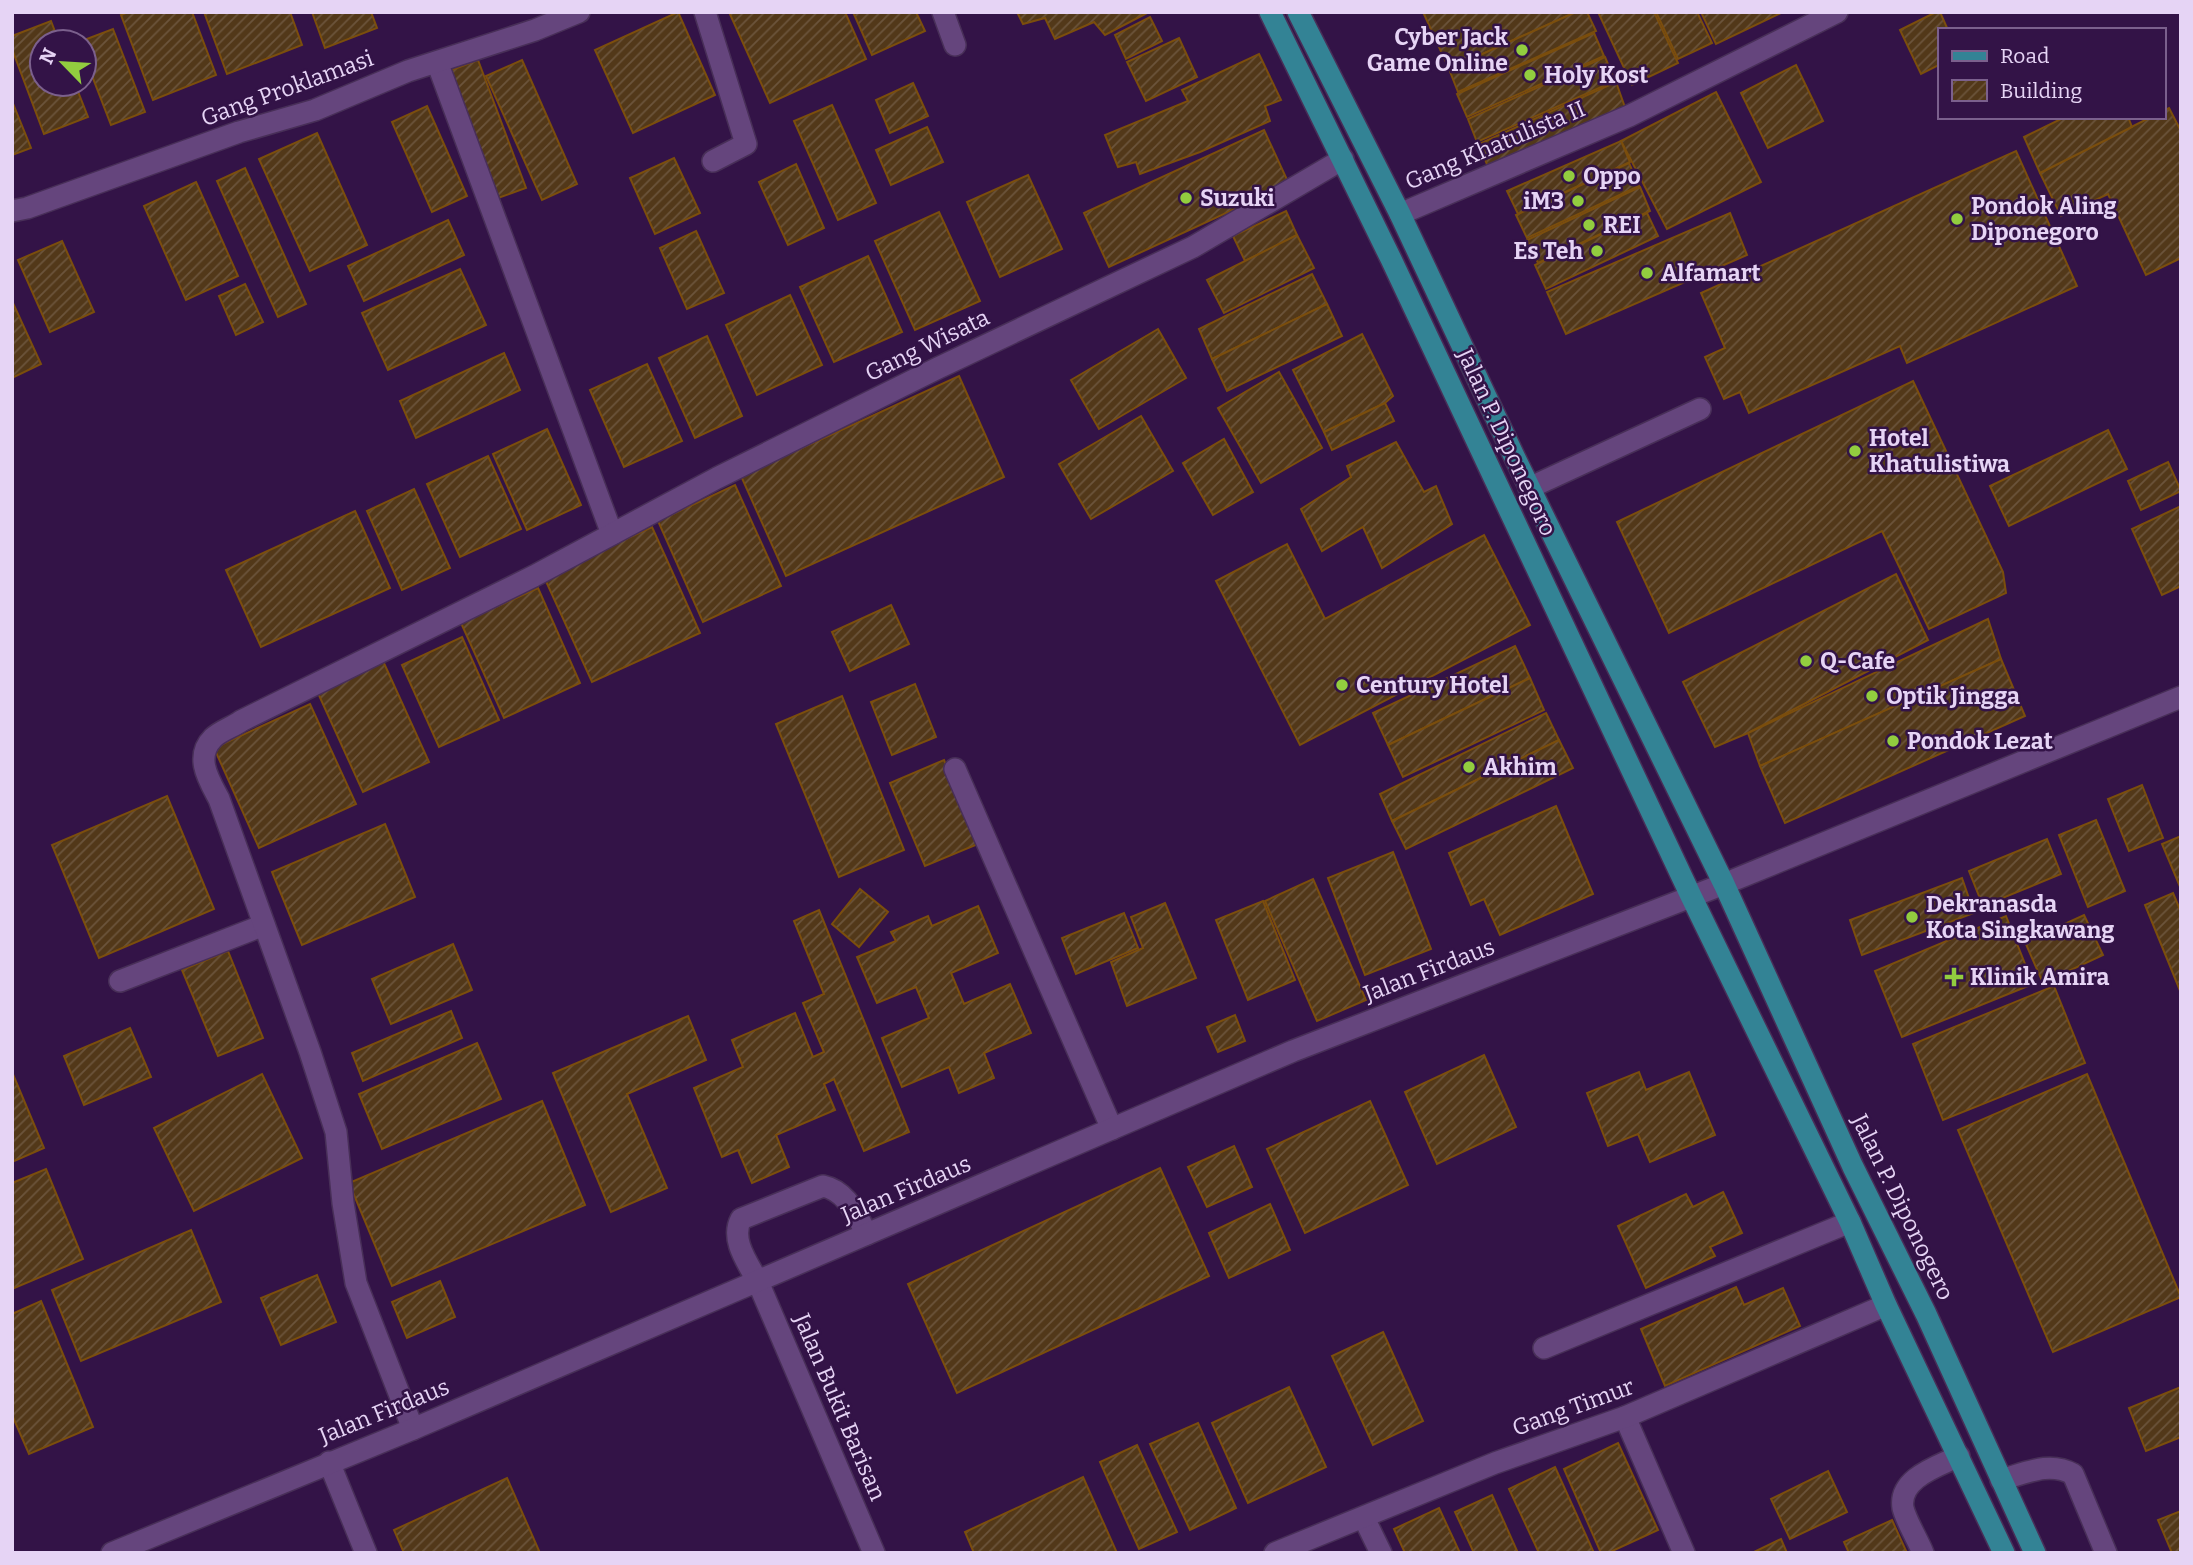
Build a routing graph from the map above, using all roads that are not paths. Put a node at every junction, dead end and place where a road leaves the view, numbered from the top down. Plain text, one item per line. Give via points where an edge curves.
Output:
1 (579, 12) edge
2 (705, 12) edge
3 (943, 12) edge
4 (1270, 12) edge
5 (1298, 12) edge
6 (1837, 12) edge
7 (955, 45) dead end
8 (437, 62) junction
9 (1343, 159) junction
10 (712, 160) dead end
11 (12, 211) edge
12 (1400, 214) junction
13 (1700, 410) dead end
14 (1529, 488) junction
15 (612, 534) junction
16 (2181, 697) edge
17 (955, 769) dead end
18 (1724, 884) junction
19 (1691, 896) junction
20 (264, 925) junction
21 (120, 981) dead end
22 (1112, 1129) junction
23 (1850, 1222) junction
24 (867, 1234) junction
25 (758, 1282) junction
26 (1886, 1305) junction
27 (1544, 1348) dead end
28 (1625, 1417) junction
29 (413, 1429) junction
30 (1959, 1456) junction
31 (329, 1462) junction
32 (2001, 1479) junction
33 (1364, 1518) junction
34 (112, 1553) edge
35 (366, 1553) edge
36 (874, 1553) edge
37 (1275, 1553) edge
38 (1381, 1553) edge
39 (1684, 1553) edge
40 (1923, 1553) edge
41 (2004, 1553) edge
42 (2035, 1553) edge
43 (2106, 1553) edge

1 - 8 street, Gang Proklamasi
2 - 10 street via 746,144
3 - 7 street
4 - 9 main road, Jalan P. Diponegoro
5 - 12 main road, Jalan P. Diponegoro
6 - 12 street, Gang Khatulista II via 1629,116
8 - 11 street, Gang Proklamasi via 315,110
8 - 15 street
9 - 15 street, Gang Wisata via 1193,247 938,368
9 - 19 main road, Jalan P. Diponegoro
12 - 14 main road, Jalan P. Diponegoro
13 - 14 street
14 - 18 main road, Jalan P. Diponegoro
15 - 20 street, Gang Wisata via 214,737 203,760 207,776
16 - 18 street, Jalan Firdaus
17 - 22 street
18 - 19 street, Jalan Firdaus
18 - 32 main road, Jalan P. Diponogero
19 - 22 street, Jalan Firdaus via 1293,1051
19 - 23 main road
20 - 21 street
20 - 29 street, Gang Wisata via 336,1132 356,1283
22 - 24 street, Jalan Firdaus
23 - 26 main road
23 - 27 street
24 - 25 street, Jalan Firdaus
24 - 25 street, Jalan Bukit Barisan via 845,1197 822,1186 741,1219 736,1228 738,1244
25 - 29 street, Jalan Firdaus
25 - 36 street, Jalan Bukit Barisan
26 - 28 street, Gang Timur
26 - 30 main road
28 - 33 street, Gang Timur
28 - 39 street
29 - 31 street, Jalan Firdaus
30 - 40 street via 1913,1480 1905,1493 1903,1507
30 - 41 main road
31 - 34 street, Jalan Firdaus
31 - 35 street
32 - 42 main road, Jalan P. Diponogero
32 - 43 street via 2055,1467 2073,1474
33 - 37 street, Gang Timur
33 - 38 street

